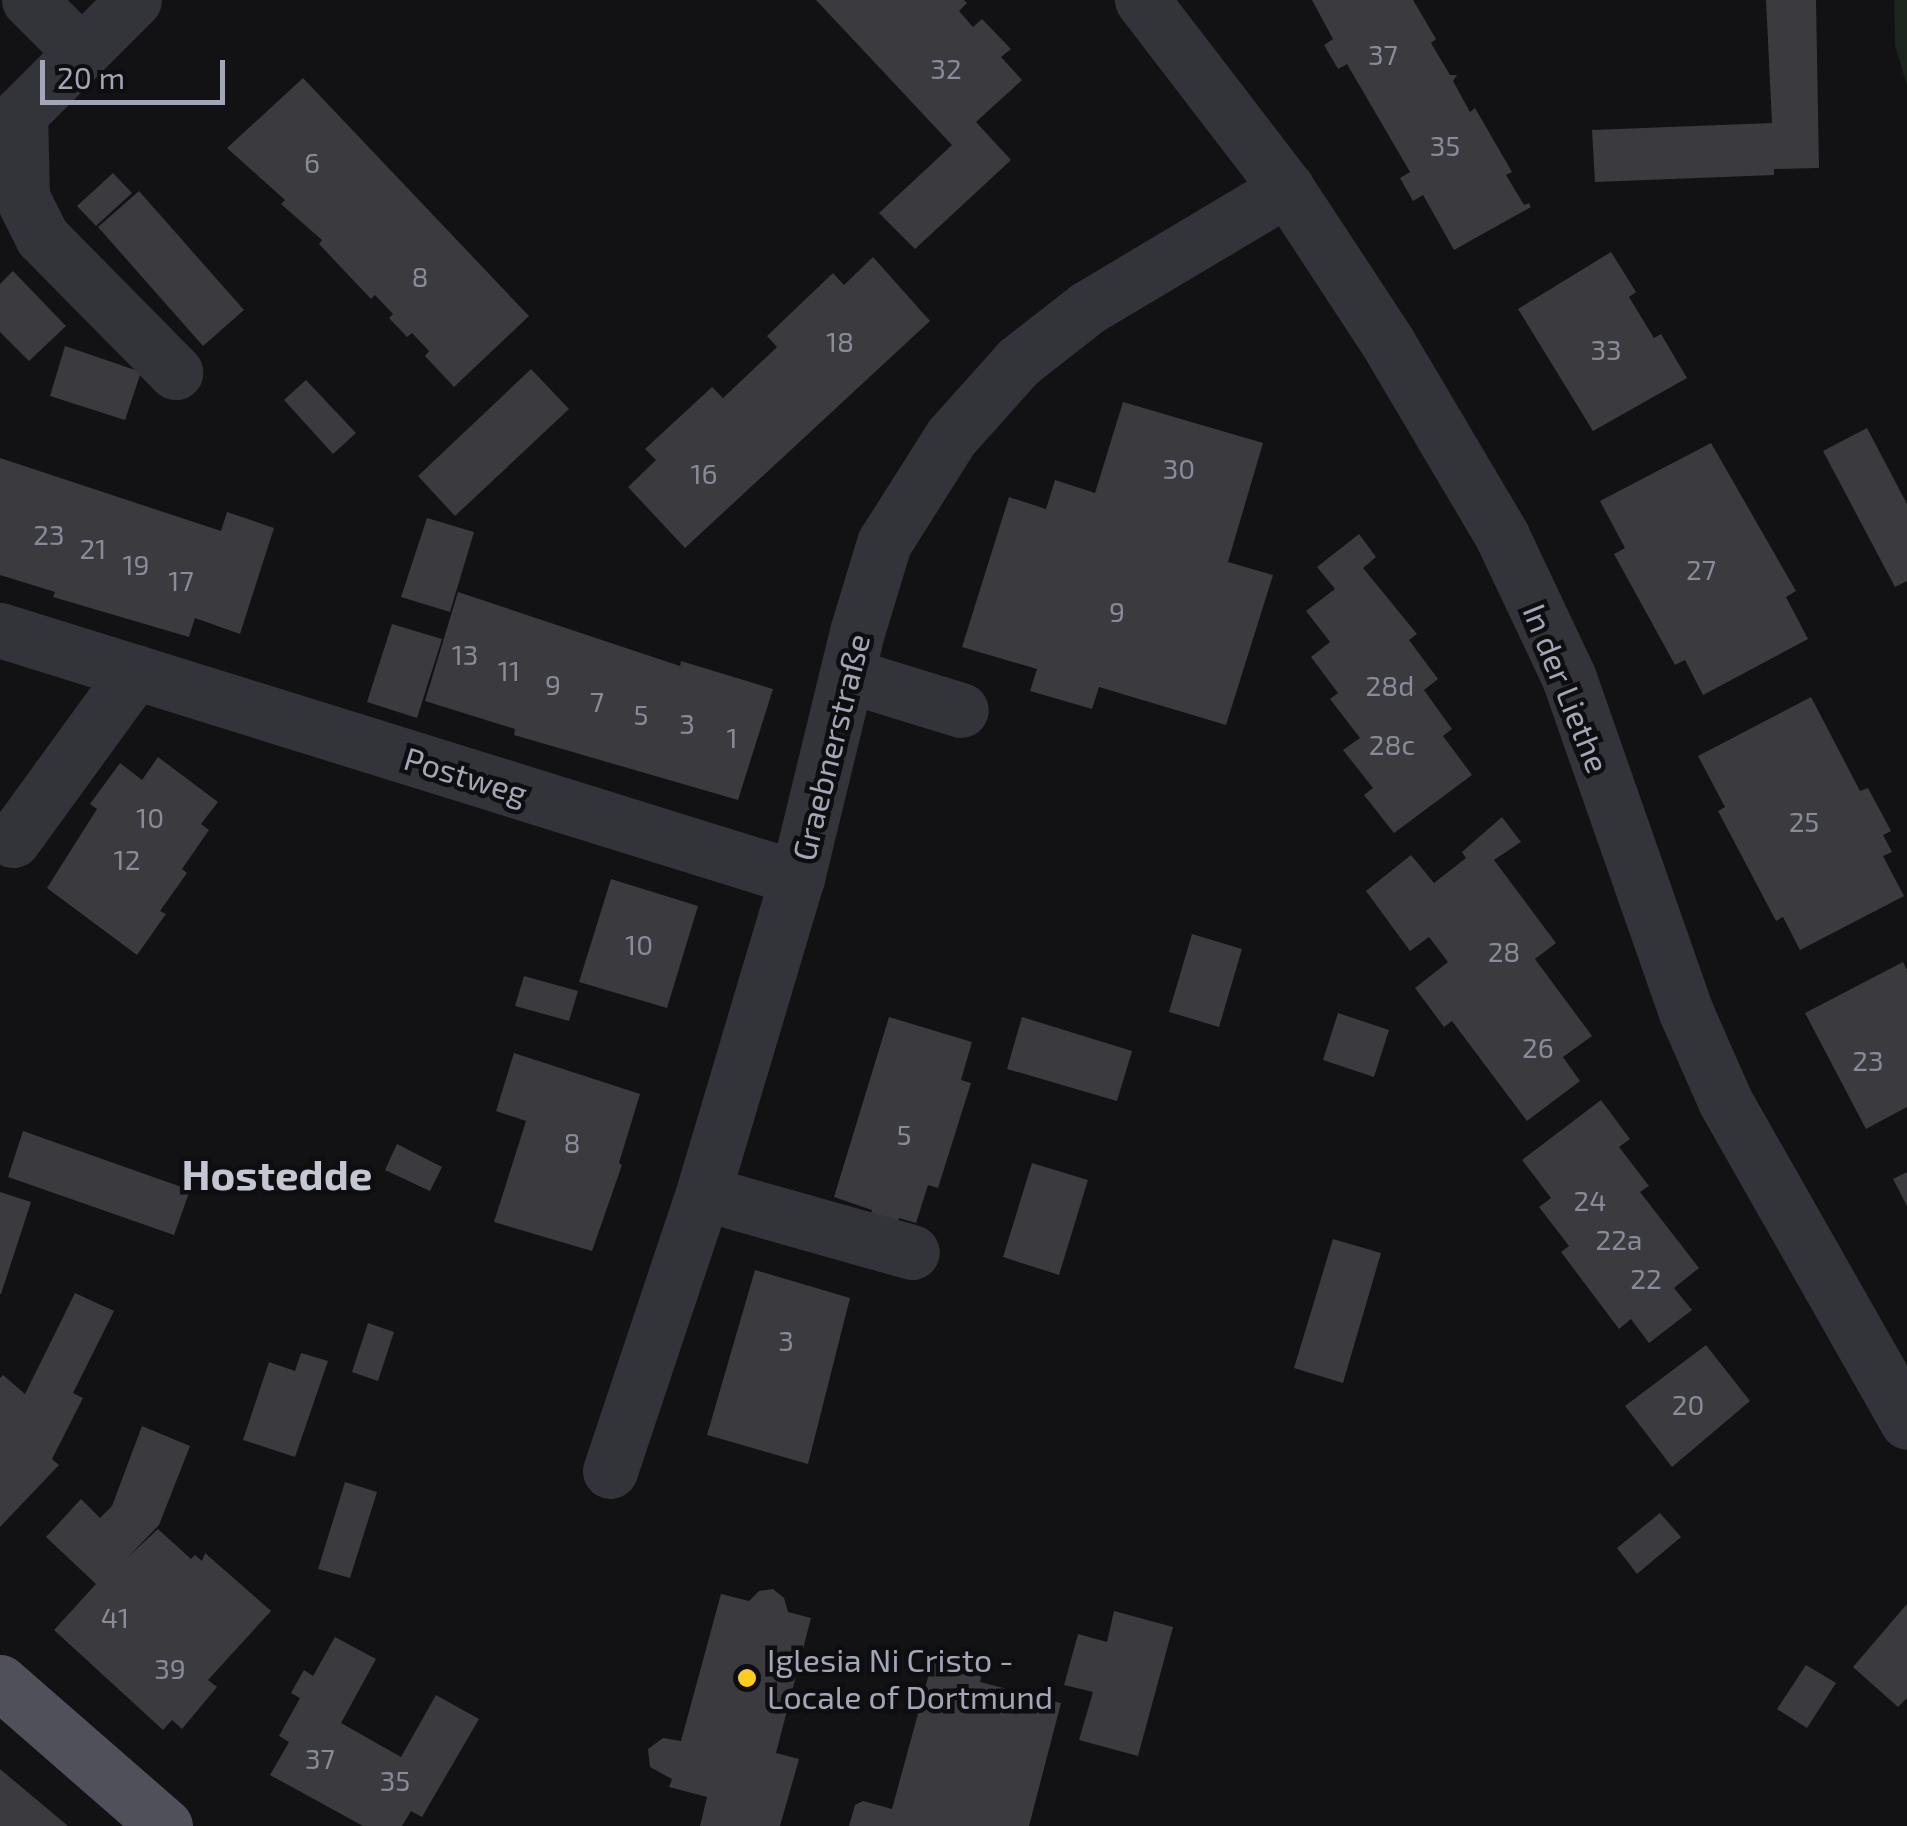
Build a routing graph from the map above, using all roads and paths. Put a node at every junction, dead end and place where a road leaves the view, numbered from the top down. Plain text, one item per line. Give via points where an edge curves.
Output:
1 (29, 0) edge
2 (134, 0) edge
3 (1142, 0) edge
4 (81, 52) junction
5 (1287, 189) junction
6 (175, 372) dead end
7 (0, 630) edge
8 (135, 672) junction
9 (847, 676) junction
10 (960, 710) dead end
11 (14, 840) dead end
12 (797, 878) junction
13 (703, 1193) junction
14 (912, 1252) dead end
15 (1907, 1422) edge
16 (610, 1471) dead end
17 (0, 1682) edge
18 (165, 1826) edge

1 - 4 street
2 - 4 street
3 - 5 street, In der Liethe
4 - 6 street via 20,114 22,197 42,237
5 - 9 street, Graebnerstraße via 1087,308 1018,362 951,437 884,543
5 - 15 street, In der Liethe via 1502,536 1569,678 1686,1012 1724,1101
7 - 8 street, Postweg
8 - 11 street
8 - 12 street, Postweg
9 - 10 street
9 - 12 street, Graebnerstraße
12 - 13 street, Graebnerstraße
13 - 14 street
13 - 16 street, Graebnerstraße
17 - 18 main road

